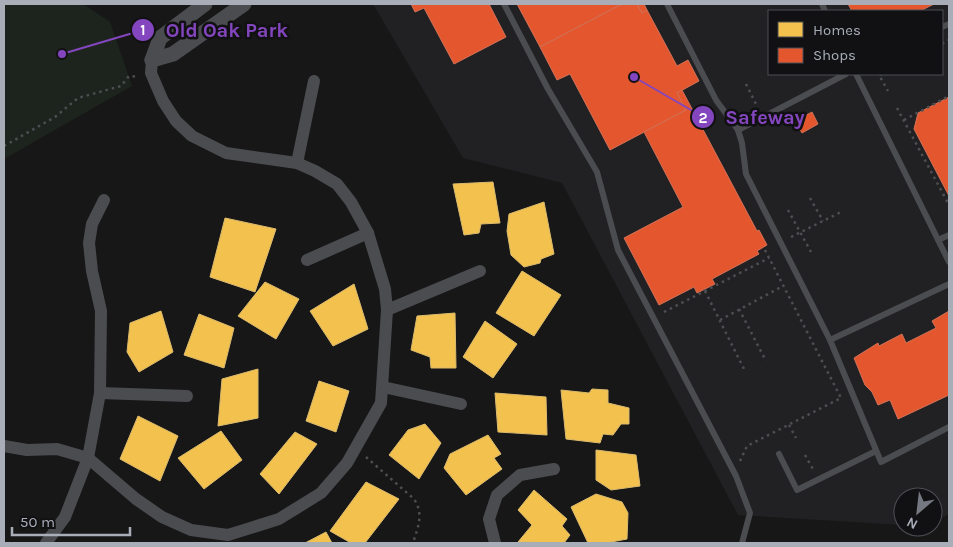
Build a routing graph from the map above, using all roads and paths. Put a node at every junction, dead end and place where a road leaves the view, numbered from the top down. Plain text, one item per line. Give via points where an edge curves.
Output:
1 (205, 4) edge
2 (244, 4) edge
3 (504, 4) edge
4 (667, 4) edge
5 (152, 60) junction
6 (844, 75) edge
7 (856, 75) edge
8 (879, 75) edge
9 (138, 77) dead end
10 (314, 80) dead end
11 (746, 84) dead end
12 (888, 91) dead end
13 (949, 96) edge
14 (757, 106) dead end
15 (897, 108) dead end
16 (904, 120) junction
17 (738, 130) junction
18 (4, 146) edge
19 (297, 163) junction
20 (810, 198) dead end
21 (104, 200) dead end
22 (949, 205) edge
23 (788, 210) dead end
24 (843, 211) dead end
25 (823, 221) junction
26 (800, 232) junction
27 (368, 233) junction
28 (949, 235) edge
29 (787, 239) dead end
30 (938, 240) junction
31 (765, 250) dead end
32 (811, 252) dead end
33 (769, 258) junction
34 (307, 260) dead end
35 (949, 262) edge
36 (480, 271) dead end
37 (949, 284) edge
38 (783, 286) junction
39 (705, 291) junction
40 (739, 309) junction
41 (387, 310) junction
42 (664, 312) dead end
43 (720, 320) junction
44 (830, 340) junction
45 (766, 361) dead end
46 (745, 371) dead end
47 (383, 388) junction
48 (100, 392) junction
49 (187, 396) dead end
50 (461, 404) dead end
51 (789, 425) junction
52 (949, 427) edge
53 (796, 438) dead end
54 (4, 446) edge
55 (356, 448) junction
56 (876, 451) junction
57 (779, 454) dead end
58 (805, 455) dead end
59 (88, 458) junction
60 (738, 464) dead end
61 (554, 468) dead end
62 (818, 480) junction
63 (227, 539) edge
64 (46, 543) edge
65 (413, 543) edge
66 (494, 543) edge
67 (742, 543) edge

1 - 5 street via 160,38
2 - 5 street via 173,54
3 - 67 lane via 548,89 597,172 618,250 736,476 750,513
4 - 17 lane via 716,100
5 - 19 street via 151,73 163,101 176,121 192,136 226,153
6 - 17 lane
7 - 30 lane
8 - 12 path
9 - 18 path via 130,76 121,86 78,98 55,117
10 - 19 street
11 - 14 path
13 - 16 path
15 - 16 path
16 - 22 path
17 - 44 lane via 746,174
19 - 27 street via 316,170 337,184
20 - 25 path
21 - 48 street via 92,224 89,243 100,312
23 - 26 path
24 - 25 path
25 - 26 path
26 - 29 path
26 - 32 path
27 - 34 street
27 - 41 street via 383,282
28 - 30 lane
30 - 35 lane
31 - 33 path
33 - 38 path
33 - 39 path
36 - 41 street
37 - 44 lane
38 - 40 path
38 - 51 path via 841,398
39 - 42 path
39 - 43 path
40 - 43 path
40 - 45 path
41 - 47 street
43 - 46 path
44 - 56 lane
47 - 50 street
47 - 55 street via 381,403
48 - 49 street
48 - 59 street
51 - 53 path
51 - 60 path via 747,446
52 - 56 lane via 881,462
54 - 59 street via 27,450 57,449
55 - 63 street via 321,493 279,519
55 - 65 path via 420,507 421,518
56 - 62 lane
57 - 62 lane via 797,490
58 - 62 path
59 - 63 street via 162,516 191,530
59 - 64 street via 65,518
61 - 66 street via 520,475 497,495 489,519

